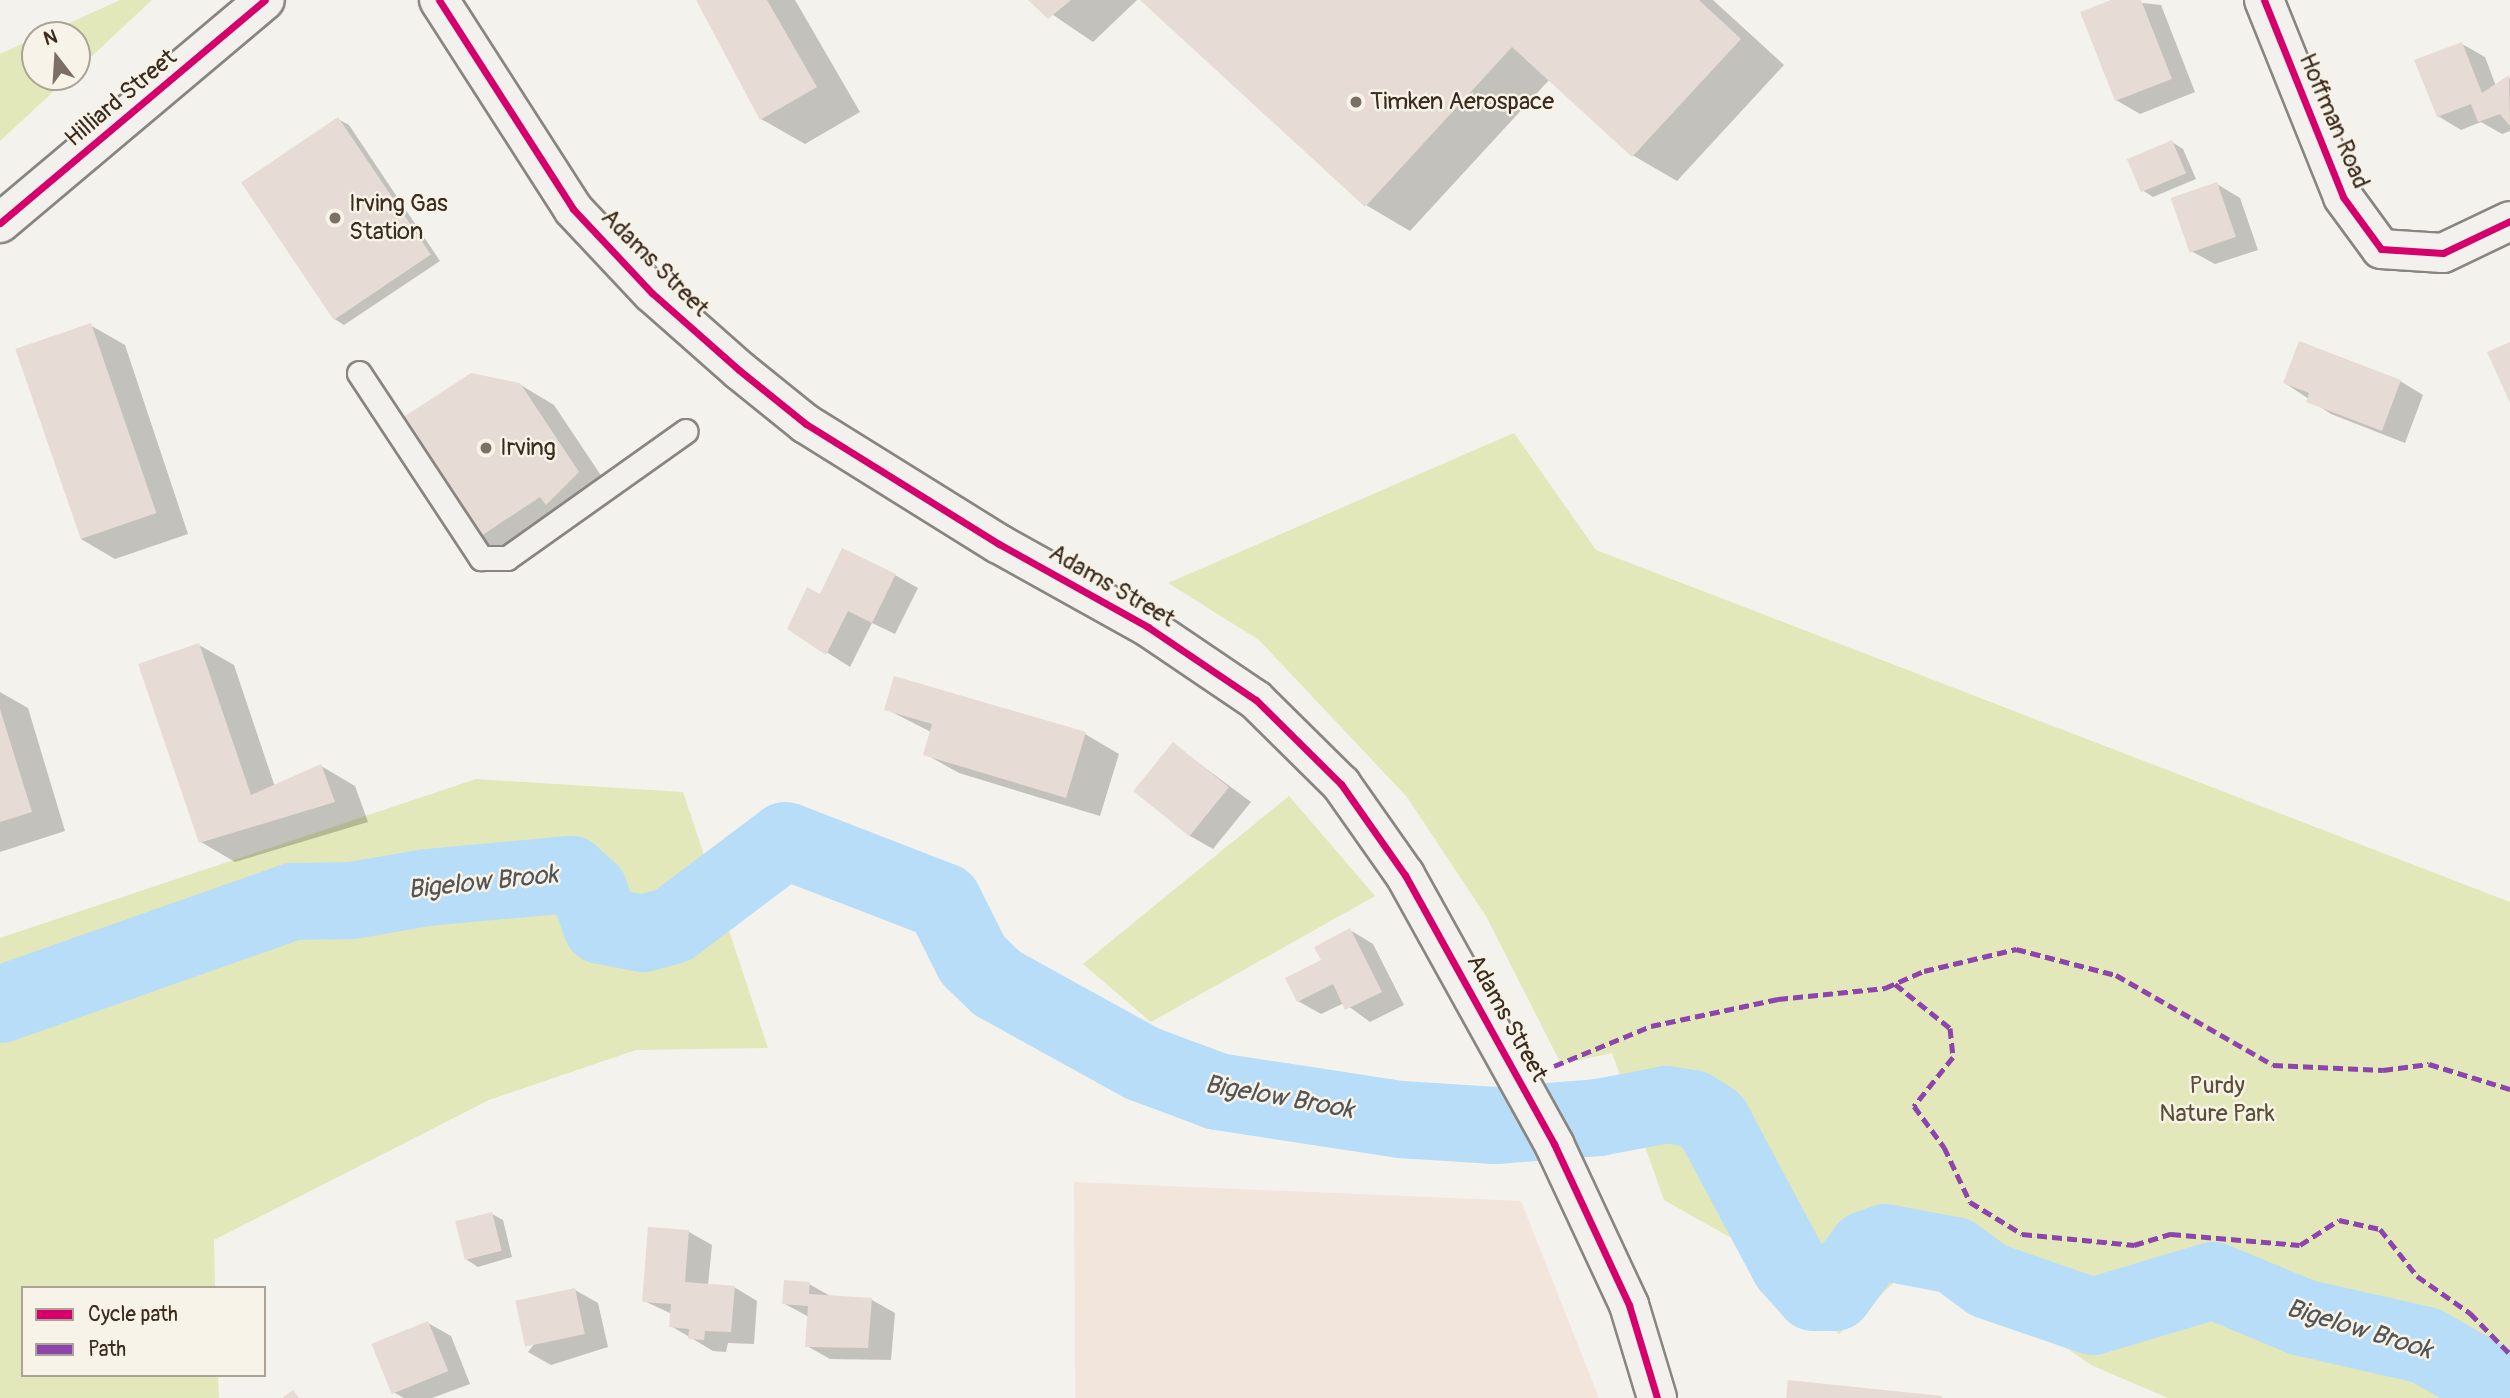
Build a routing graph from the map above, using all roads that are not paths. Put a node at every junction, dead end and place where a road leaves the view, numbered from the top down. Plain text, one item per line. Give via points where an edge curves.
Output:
1 (265, 0) edge
2 (439, 0) edge
3 (2264, 0) edge
4 (2510, 221) edge
5 (0, 223) edge
6 (359, 373) dead end
7 (686, 431) dead end
8 (1657, 1398) edge

1 - 5 main road, Hilliard Street
2 - 8 main road, Adams Street via 573,209 652,293 739,370 806,424 999,544 1148,627 1256,700 1341,784 1405,875 1550,1136 1629,1305
3 - 4 main road, Hoffman Road via 2343,197 2381,249 2443,253
6 - 7 lane via 481,558 507,558

